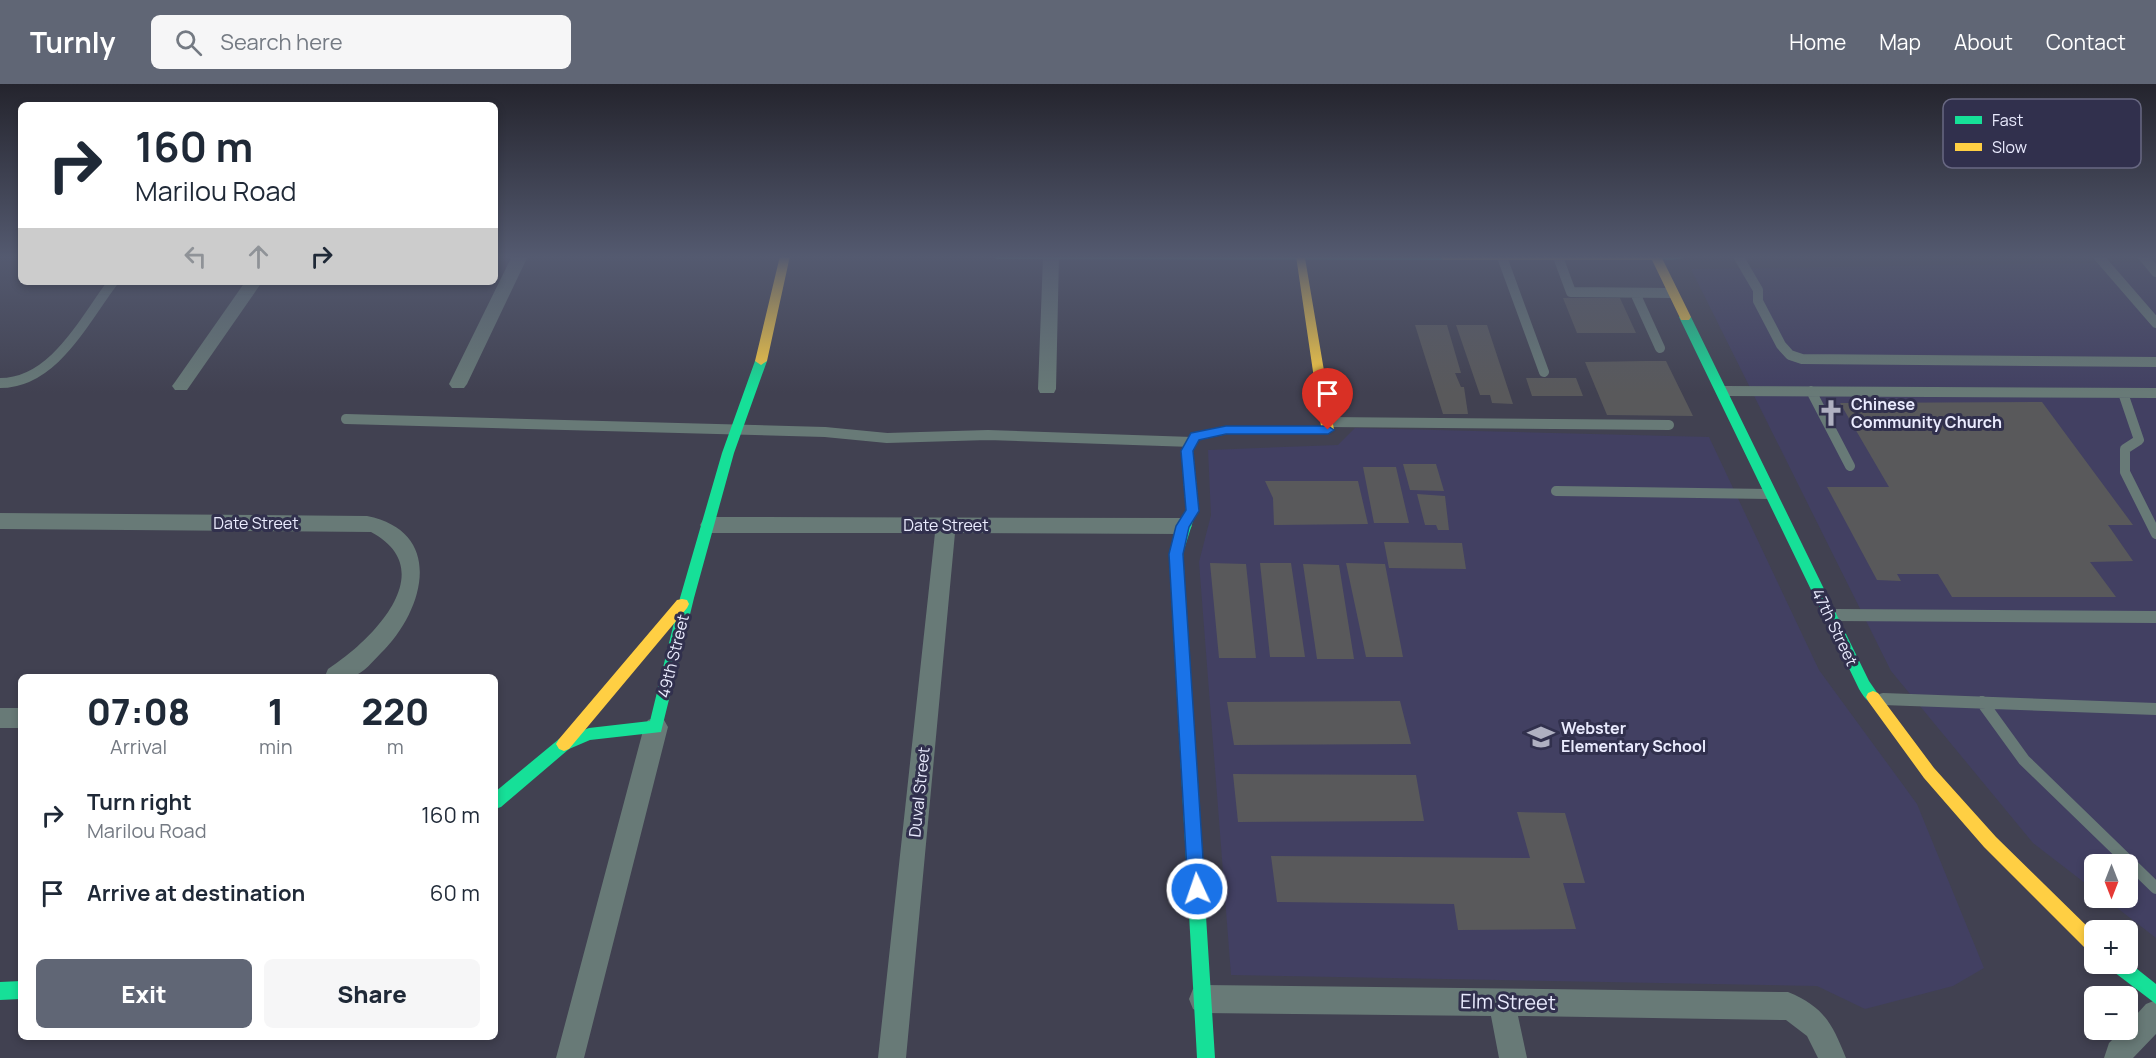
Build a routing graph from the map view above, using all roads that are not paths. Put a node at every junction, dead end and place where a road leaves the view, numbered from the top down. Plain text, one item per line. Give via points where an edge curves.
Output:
1 (98, 301) edge
2 (240, 301) edge
3 (498, 301) edge
4 (776, 301) edge
5 (1050, 301) edge
6 (1307, 301) edge
7 (1518, 301) edge
8 (1639, 301) edge
9 (1675, 301) edge
10 (1758, 301) edge
11 (2137, 301) edge
12 (2156, 323) edge
13 (1660, 348) dead end
14 (2156, 362) edge
15 (1544, 372) dead end
16 (0, 383) edge
17 (458, 384) dead end
18 (181, 386) dead end
19 (1047, 389) dead end
20 (1719, 391) junction
21 (1811, 392) junction
22 (2123, 393) junction
23 (2156, 393) edge
24 (346, 419) dead end
25 (1669, 425) dead end
26 (1327, 426) junction
27 (737, 430) junction
28 (1194, 439) junction
29 (1850, 466) dead end
30 (1556, 491) dead end
31 (1770, 494) junction
32 (0, 521) edge
33 (710, 525) junction
34 (946, 525) junction
35 (1182, 526) junction
36 (2156, 534) edge
37 (687, 598) junction
38 (1830, 615) junction
39 (2156, 617) edge
40 (339, 674) edge
41 (1874, 698) junction
42 (1982, 702) junction
43 (2156, 709) edge
44 (0, 718) edge
45 (18, 718) edge
46 (656, 727) junction
47 (564, 744) junction
48 (498, 800) edge
49 (2156, 888) edge
50 (2084, 935) edge
51 (2130, 974) edge
52 (18, 990) edge
53 (0, 991) edge
54 (2156, 995) edge
55 (1203, 999) junction
56 (1501, 1002) junction
57 (2156, 1014) edge
58 (570, 1058) edge
59 (892, 1058) edge
60 (1206, 1058) edge
61 (1513, 1058) edge
62 (1832, 1058) edge
63 (2118, 1058) edge

1 - 16 lane via 46,368 15,383
2 - 18 street
3 - 17 street
4 - 27 street, 49th Street via 760,367
5 - 19 street
6 - 26 street
7 - 15 lane
8 - 13 lane
9 - 20 street, 47th Street
10 - 14 lane via 1782,345 1790,355 1802,359
11 - 12 lane
20 - 21 lane
20 - 31 street, 47th Street
21 - 22 lane
21 - 29 lane
22 - 23 lane
22 - 36 lane via 2139,440 2125,449 2125,472
24 - 27 lane
25 - 26 lane
26 - 28 street via 1226,430
27 - 28 lane via 887,438 988,435
27 - 33 street, 49th Street
28 - 35 street via 1187,451 1193,511
30 - 31 lane
31 - 38 street, 47th Street
32 - 40 street, Date Street via 370,524 394,537 405,552 411,568 410,590 383,639
33 - 34 street, Date Street
33 - 37 street, 49th Street
34 - 35 street, Date Street
34 - 59 street, Duval Street
35 - 55 street via 1176,554
37 - 46 street, 49th Street
37 - 47 street
38 - 39 lane
38 - 41 street, 47th Street
41 - 42 lane
41 - 50 street, 47th Street via 1936,782
42 - 43 lane
42 - 49 lane via 2024,760
44 - 45 street
46 - 47 street via 589,734
46 - 58 street, 49th Street
47 - 48 street
51 - 54 street
52 - 53 street
55 - 56 street, Elm Street
55 - 60 street
56 - 61 street
56 - 62 street, Elm Street via 1788,1006 1810,1017 1825,1038
57 - 63 street

